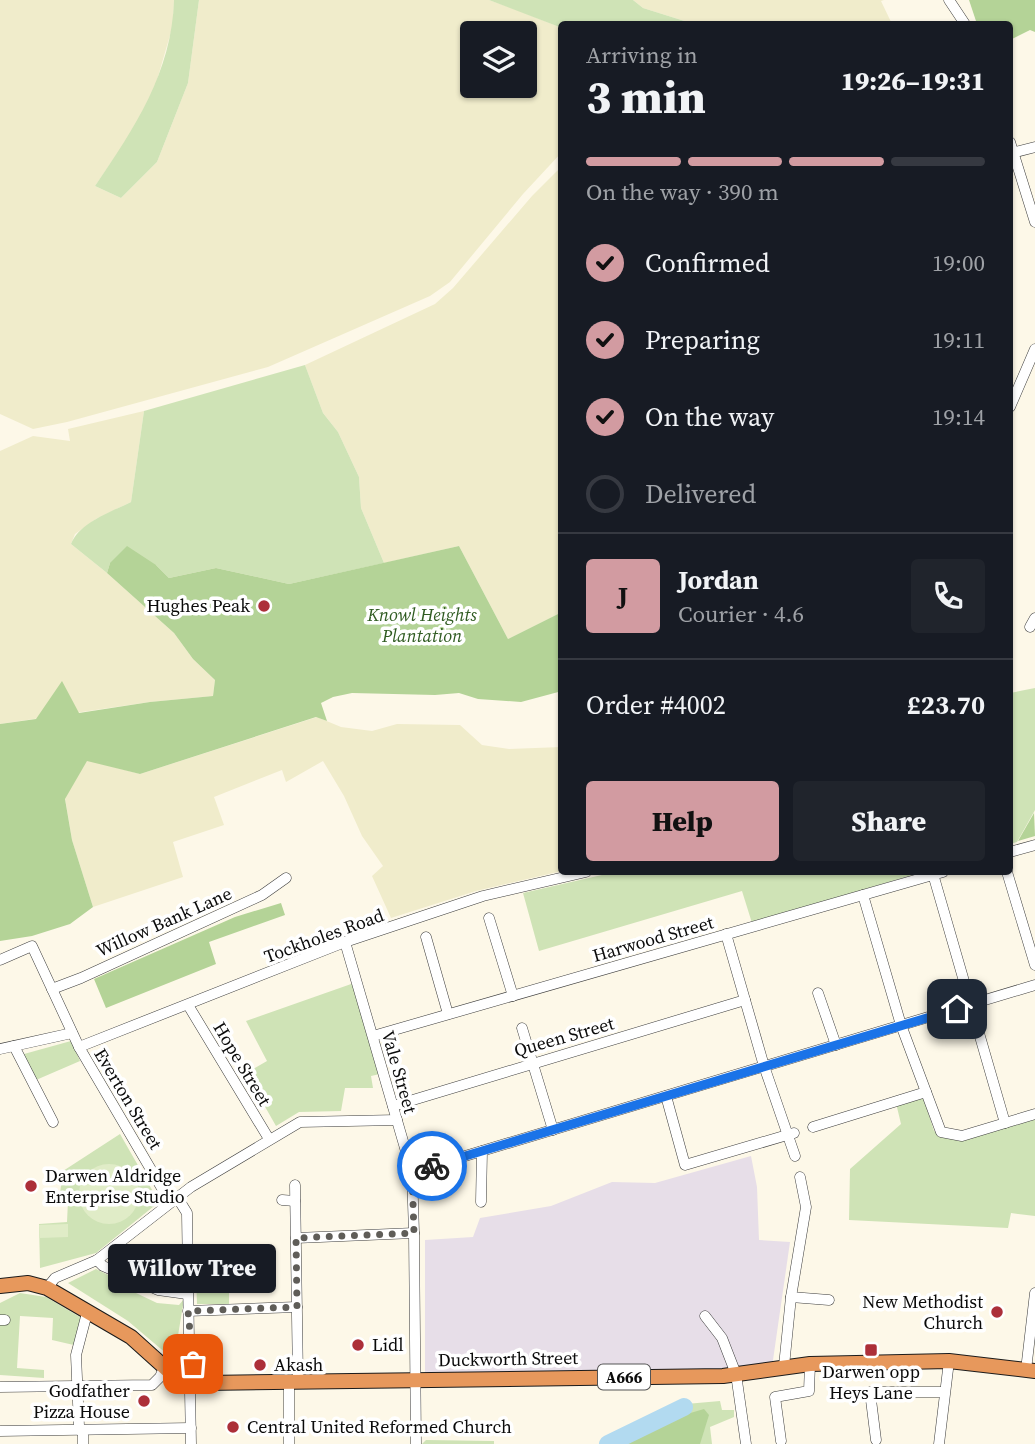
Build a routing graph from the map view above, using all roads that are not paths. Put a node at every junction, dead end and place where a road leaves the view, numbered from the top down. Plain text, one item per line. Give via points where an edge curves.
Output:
1 (949, 0) edge
2 (963, 21) edge
3 (1035, 147) edge
4 (1013, 153) edge
5 (1013, 156) edge
6 (1035, 222) edge
7 (1035, 349) edge
8 (1013, 400) edge
9 (1035, 845) edge
10 (1013, 851) edge
11 (573, 875) edge
12 (931, 875) edge
13 (939, 875) edge
14 (1008, 875) edge
15 (286, 878) dead end
16 (863, 895) junction
17 (489, 918) dead end
18 (726, 934) junction
19 (426, 937) dead end
20 (345, 942) junction
21 (0, 960) edge
22 (1035, 965) edge
23 (1035, 985) edge
24 (52, 989) junction
25 (818, 993) dead end
26 (513, 996) junction
27 (745, 1000) junction
28 (188, 1004) junction
29 (971, 1004) junction
30 (449, 1014) junction
31 (901, 1025) junction
32 (522, 1028) dead end
33 (72, 1033) junction
34 (373, 1036) junction
35 (836, 1045) junction
36 (14, 1046) junction
37 (79, 1048) junction
38 (0, 1049) edge
39 (532, 1062) junction
40 (764, 1066) junction
41 (926, 1093) junction
42 (666, 1096) junction
43 (393, 1106) junction
44 (1035, 1114) edge
45 (397, 1120) junction
46 (53, 1122) dead end
47 (1005, 1123) junction
48 (813, 1127) dead end
49 (553, 1130) junction
50 (791, 1134) junction
51 (269, 1139) junction
52 (482, 1151) junction
53 (795, 1156) dead end
54 (412, 1172) junction
55 (800, 1177) dead end
56 (295, 1185) dead end
57 (174, 1199) junction
58 (282, 1200) dead end
59 (295, 1201) junction
60 (481, 1202) dead end
61 (414, 1233) junction
62 (296, 1238) junction
63 (97, 1260) junction
64 (0, 1286) edge
65 (47, 1288) junction
66 (1035, 1293) edge
67 (187, 1294) junction
68 (791, 1297) junction
69 (829, 1300) dead end
70 (297, 1307) junction
71 (188, 1311) junction
72 (87, 1313) junction
73 (705, 1317) dead end
74 (948, 1361) junction
75 (193, 1364) dead end
76 (810, 1364) junction
77 (784, 1366) junction
78 (164, 1368) junction
79 (1030, 1370) edge
80 (737, 1374) junction
81 (414, 1379) junction
82 (293, 1380) junction
83 (192, 1381) junction
84 (79, 1384) junction
85 (0, 1387) edge
86 (944, 1392) junction
87 (191, 1428) junction
88 (81, 1431) junction
89 (0, 1432) edge
90 (876, 1440) dead end
91 (781, 1441) dead end
92 (83, 1444) edge
93 (191, 1444) edge
94 (289, 1444) edge
95 (415, 1444) edge
96 (746, 1444) edge
97 (939, 1444) edge

1 - 2 street
3 - 4 street
5 - 6 street
7 - 8 street
9 - 10 street
11 - 20 street, Tockholes Road via 483,896
12 - 16 street, Harwood Street
13 - 29 street
14 - 22 street
15 - 24 street, Willow Bank Lane via 262,895
16 - 18 street, Harwood Street
16 - 31 street
17 - 26 street
18 - 26 street, Harwood Street
18 - 27 street
19 - 30 street
20 - 28 street, Tockholes Road
20 - 34 street, Vale Street
21 - 24 street, Everton Street via 32,946
23 - 29 street
24 - 33 street, Everton Street
25 - 35 street
26 - 30 street, Harwood Street
27 - 39 street, Queen Street
27 - 40 street
28 - 37 street, Tockholes Road
28 - 51 street, Hope Street
29 - 31 street
29 - 47 street
30 - 34 street, Harwood Street
31 - 35 street
31 - 41 street
32 - 39 street
33 - 36 street
33 - 37 street, Everton Street
34 - 43 street, Vale Street
35 - 40 street
36 - 38 street
36 - 46 street
37 - 57 street, Everton Street
39 - 43 street, Queen Street
39 - 49 street
40 - 42 street
40 - 50 street
41 - 47 street via 942,1132 962,1136
41 - 48 street
42 - 49 street
42 - 50 street via 685,1165
43 - 45 street, Vale Street
44 - 47 street
45 - 51 street via 300,1122
45 - 54 street, Vale Street
49 - 52 street
50 - 53 street
51 - 57 street
52 - 54 street
52 - 60 street
54 - 61 street, Vale Street
55 - 68 street via 806,1207
56 - 59 street
57 - 63 street
57 - 67 street, Everton Street via 187,1213
58 - 59 street
59 - 62 street
61 - 62 street
61 - 81 street, Vale Street
62 - 70 street
63 - 65 street via 55,1278
63 - 67 street via 158,1290
64 - 65 highway, A666 via 28,1283
65 - 72 highway, A666
66 - 79 street
67 - 71 street, Everton Street
68 - 69 street
68 - 77 street
70 - 71 street
70 - 82 street
71 - 75 street, Everton Street
72 - 78 highway, A666 via 131,1337
72 - 84 street via 76,1355
73 - 80 street via 722,1338
74 - 76 highway, Duckworth Street / A666
74 - 79 highway, A666
74 - 86 street
76 - 77 highway, Duckworth Street / A666
76 - 91 street via 809,1391 775,1397
77 - 80 highway, Duckworth Street / A666
78 - 83 highway, A666
78 - 84 street via 152,1385
80 - 81 highway, Duckworth Street / A666
80 - 96 street
81 - 82 highway, Duckworth Street / A666
81 - 95 street, Vale Street
82 - 83 highway, Duckworth Street / A666
82 - 94 street
83 - 87 street
84 - 85 street
84 - 88 street
86 - 90 street via 870,1392
86 - 97 street
87 - 88 street
87 - 93 street
88 - 89 street
88 - 92 street

